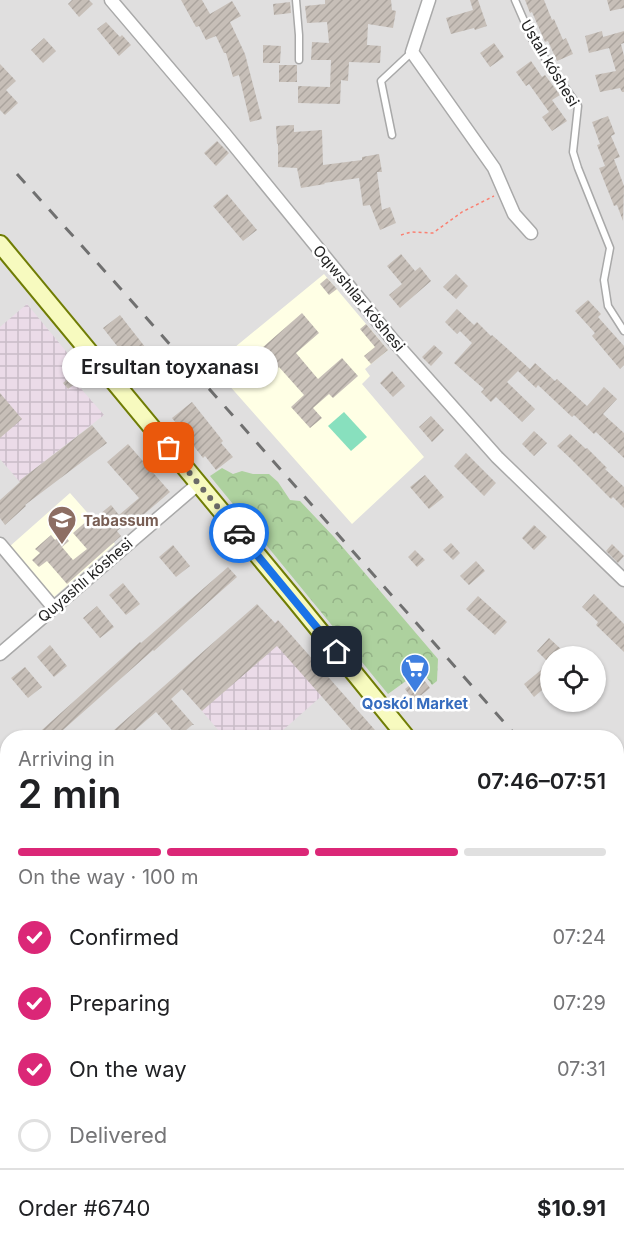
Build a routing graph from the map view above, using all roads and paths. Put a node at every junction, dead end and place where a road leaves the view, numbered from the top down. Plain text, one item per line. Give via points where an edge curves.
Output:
1 (111, 0) edge
2 (296, 0) edge
3 (429, 0) edge
4 (515, 0) edge
5 (412, 52) junction
6 (299, 60) dead end
7 (392, 135) dead end
8 (504, 191) junction
9 (531, 233) dead end
10 (401, 235) dead end
11 (0, 244) edge
12 (624, 331) edge
13 (198, 484) junction
14 (0, 544) edge
15 (624, 580) edge
16 (53, 607) junction
17 (0, 654) edge
18 (400, 730) edge

1 - 15 street, Oqıwshılar kóshesi via 392,339 497,457
2 - 6 lane
3 - 5 street
4 - 12 lane, Ustalı kóshesi via 532,39 578,106 573,152 610,248 604,280 608,306
5 - 7 lane via 381,81
5 - 8 street via 495,168
8 - 9 street via 514,214
8 - 10 path via 433,233
11 - 13 main road
13 - 16 street, Quyashlı kóshesi
13 - 18 main road
14 - 16 street
16 - 17 street, Quyashlı kóshesi

